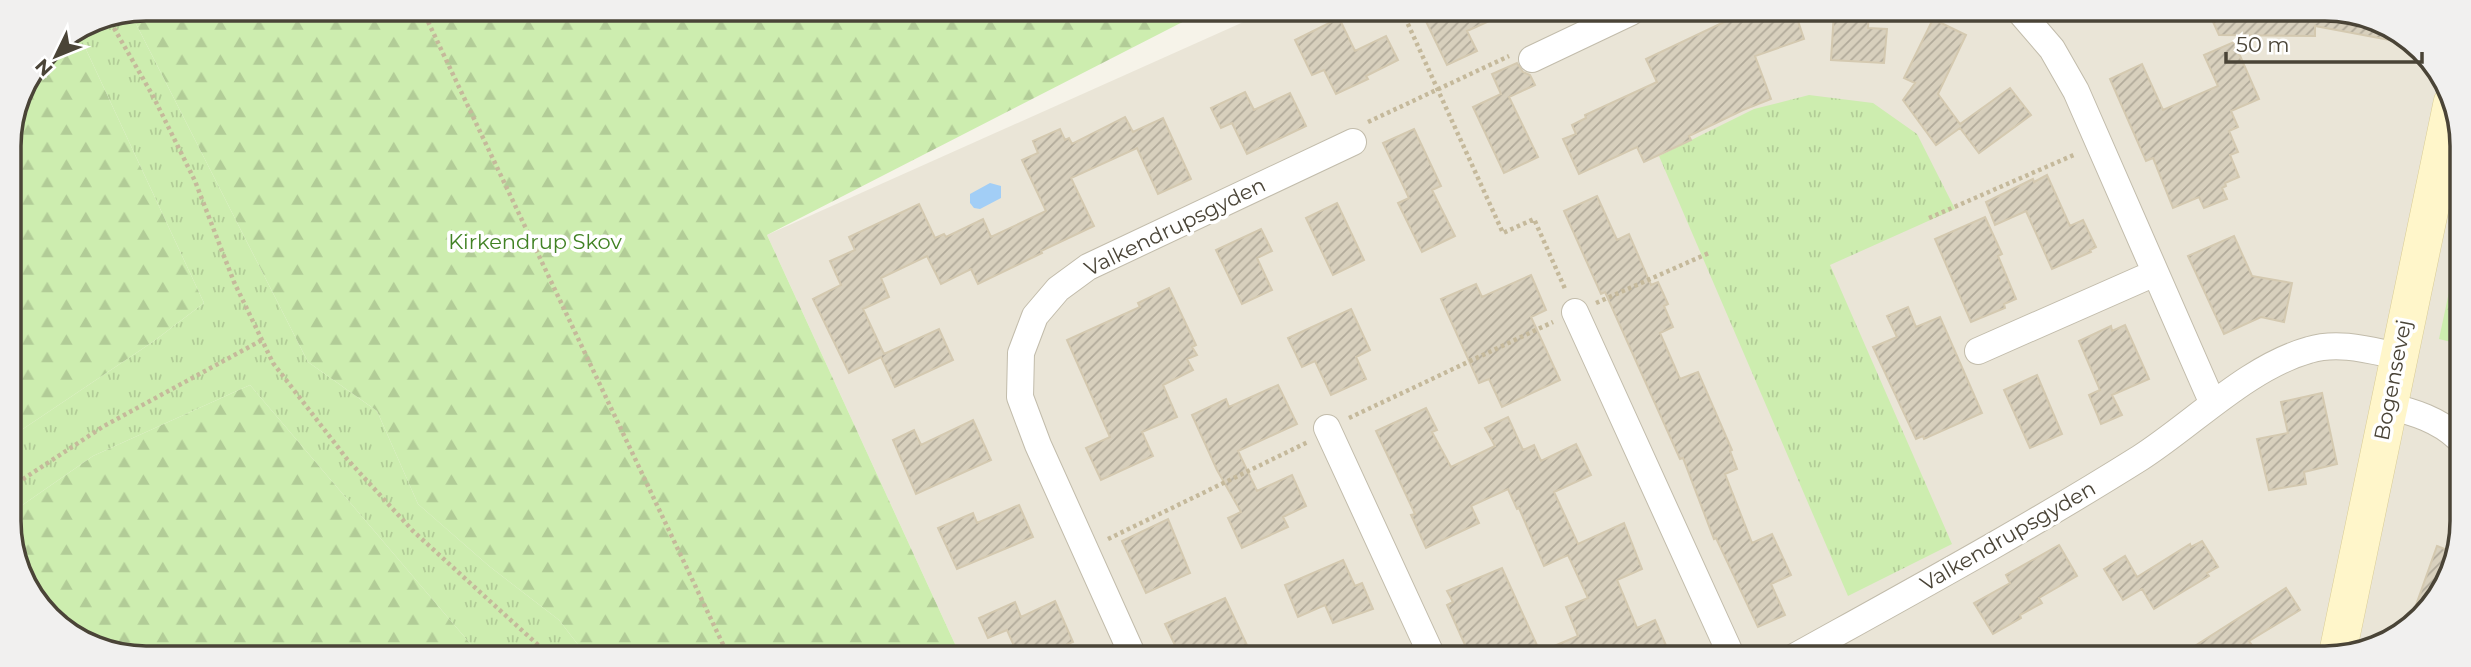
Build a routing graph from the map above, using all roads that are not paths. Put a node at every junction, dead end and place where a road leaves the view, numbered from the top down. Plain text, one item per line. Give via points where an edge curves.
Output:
1 (1612, 21) edge
2 (2028, 21) edge
3 (1532, 59) road end
4 (2448, 122) edge
5 (1353, 142) road end
6 (2155, 273) junction
7 (1575, 312) road end
8 (1978, 351) dead end
9 (2398, 356) junction
10 (2213, 404) junction
11 (2388, 406) junction
12 (1327, 428) road end
13 (2450, 430) edge
14 (2339, 645) edge
15 (1128, 646) edge
16 (1427, 646) edge
17 (1727, 646) edge
18 (1814, 646) edge

1 - 3 street
2 - 6 street via 2052,48 2081,101
4 - 9 main road, Bogensevej
5 - 15 street, Valkendrupsgyden via 1088,267 1058,289 1035,316 1021,353 1020,397
6 - 8 street
6 - 10 street
7 - 17 street
9 - 10 street, Valkendrupsgyden via 2339,345 2310,349 2276,362
9 - 11 main road, Bogensevej
10 - 18 street, Valkendrupsgyden via 2054,513
11 - 13 street via 2416,412
11 - 14 main road, Bogensevej
12 - 16 street

